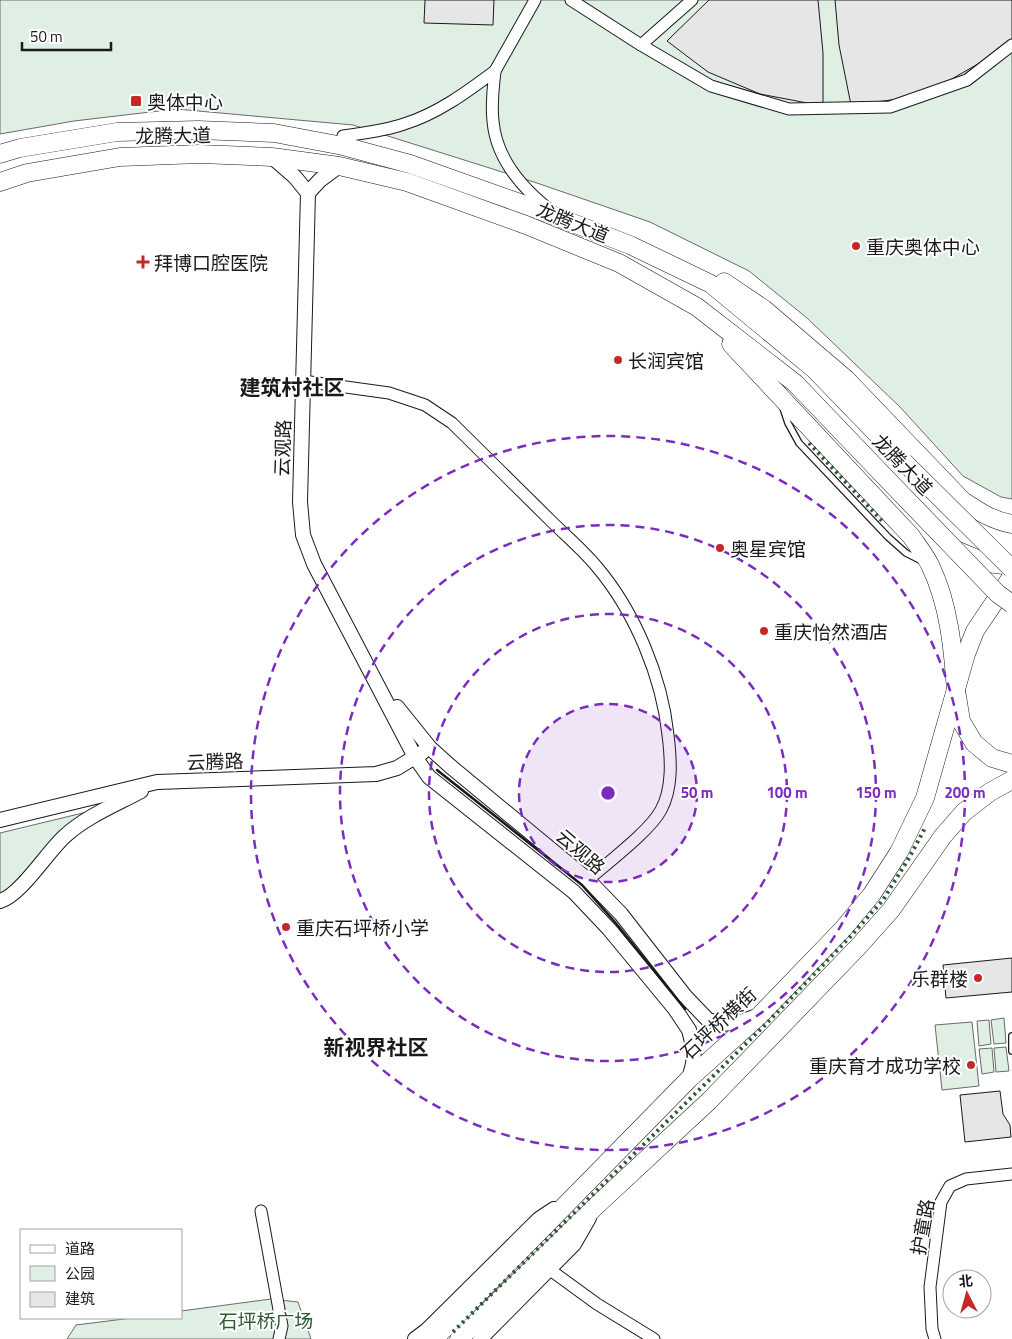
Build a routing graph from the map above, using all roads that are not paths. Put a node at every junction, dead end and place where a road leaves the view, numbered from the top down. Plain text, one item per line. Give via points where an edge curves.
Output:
1 (535, 0) edge
2 (571, 0) edge
3 (692, 0) edge
4 (641, 45) junction
5 (1012, 45) edge
6 (495, 72) junction
7 (274, 132) junction
8 (343, 136) junction
9 (0, 154) edge
10 (272, 157) junction
11 (339, 166) junction
12 (0, 182) edge
13 (308, 193) junction
14 (531, 195) junction
15 (559, 217) junction
16 (697, 307) junction
17 (303, 381) junction
18 (1012, 524) edge
19 (956, 550) junction
20 (1012, 568) edge
21 (1012, 576) edge
22 (1012, 604) edge
23 (379, 686) junction
24 (956, 691) junction
25 (430, 748) junction
26 (415, 757) junction
27 (1012, 764) edge
28 (1012, 780) edge
29 (157, 782) junction
30 (0, 820) edge
31 (588, 880) junction
32 (0, 902) edge
33 (760, 1015) junction
34 (708, 1020) junction
35 (689, 1030) junction
36 (1012, 1036) edge
37 (1012, 1051) edge
38 (689, 1079) junction
39 (1012, 1174) edge
40 (583, 1188) junction
41 (596, 1206) junction
42 (261, 1211) dead end
43 (549, 1269) junction
44 (279, 1339) edge
45 (415, 1339) edge
46 (434, 1339) edge
47 (459, 1339) edge
48 (480, 1339) edge
49 (654, 1339) edge
50 (935, 1339) edge

1 - 6 street
2 - 4 street
3 - 4 street
4 - 5 street via 711,86 789,109 890,107 967,80
6 - 8 street via 426,116 378,131
6 - 14 street via 492,103 497,142 508,165
7 - 8 main road
7 - 9 main road, 龙腾大道 via 117,132
7 - 15 main road, 龙腾大道 via 410,164
8 - 14 main road via 414,155
10 - 11 main road, 龙腾大道
10 - 12 main road, 龙腾大道 via 200,154 120,158 27,174
10 - 13 street
11 - 13 street
11 - 16 main road, 龙腾大道 via 407,182 526,225 619,263
13 - 17 street, 云观路
14 - 15 street
14 - 18 main road via 633,233 711,273 764,308 846,379 963,501 982,514
15 - 20 main road, 龙腾大道, bridge via 630,245 711,284 814,369
16 - 19 main road, 龙腾大道, bridge via 795,383
16 - 24 main road via 911,536 930,564 942,593 953,643
17 - 23 street, 云观路 via 300,502 303,535 314,564
17 - 31 street via 389,393 425,405 452,423 597,566 617,595 655,671 666,715 669,787 661,810 644,830
19 - 20 main road, bridge via 987,563
19 - 22 main road, 龙腾大道, bridge via 998,594
21 - 24 main road, 石坪桥横街 via 975,631
23 - 25 street, 云观路
23 - 26 street, 云观路
24 - 27 main road via 961,720 974,744 992,758
24 - 33 main road, 石坪桥横街 via 925,798 899,852 872,894
25 - 26 street, 云腾路
25 - 31 street, 云观路
26 - 29 street, 云腾路 via 397,768 376,774
26 - 35 street, 云观路 via 429,777 574,892 615,936
28 - 41 main road via 964,812 943,836 891,910 858,948 709,1101
29 - 30 street, 云腾路
29 - 32 street via 65,835 14,893
31 - 34 street, 云观路 via 621,914 685,996
33 - 34 street via 722,1024
33 - 38 main road, 石坪桥横街
34 - 35 street via 702,1029
35 - 38 street, 云观路 via 694,1050
36 - 37 lane
38 - 40 main road, 石坪桥横街
39 - 50 street, 护童路 via 966,1179 950,1186 941,1202 930,1287
40 - 45 street via 539,1219
40 - 46 main road, 石坪桥横街
41 - 43 street via 574,1244
41 - 47 main road
42 - 44 street via 282,1326
43 - 48 street
43 - 49 street

